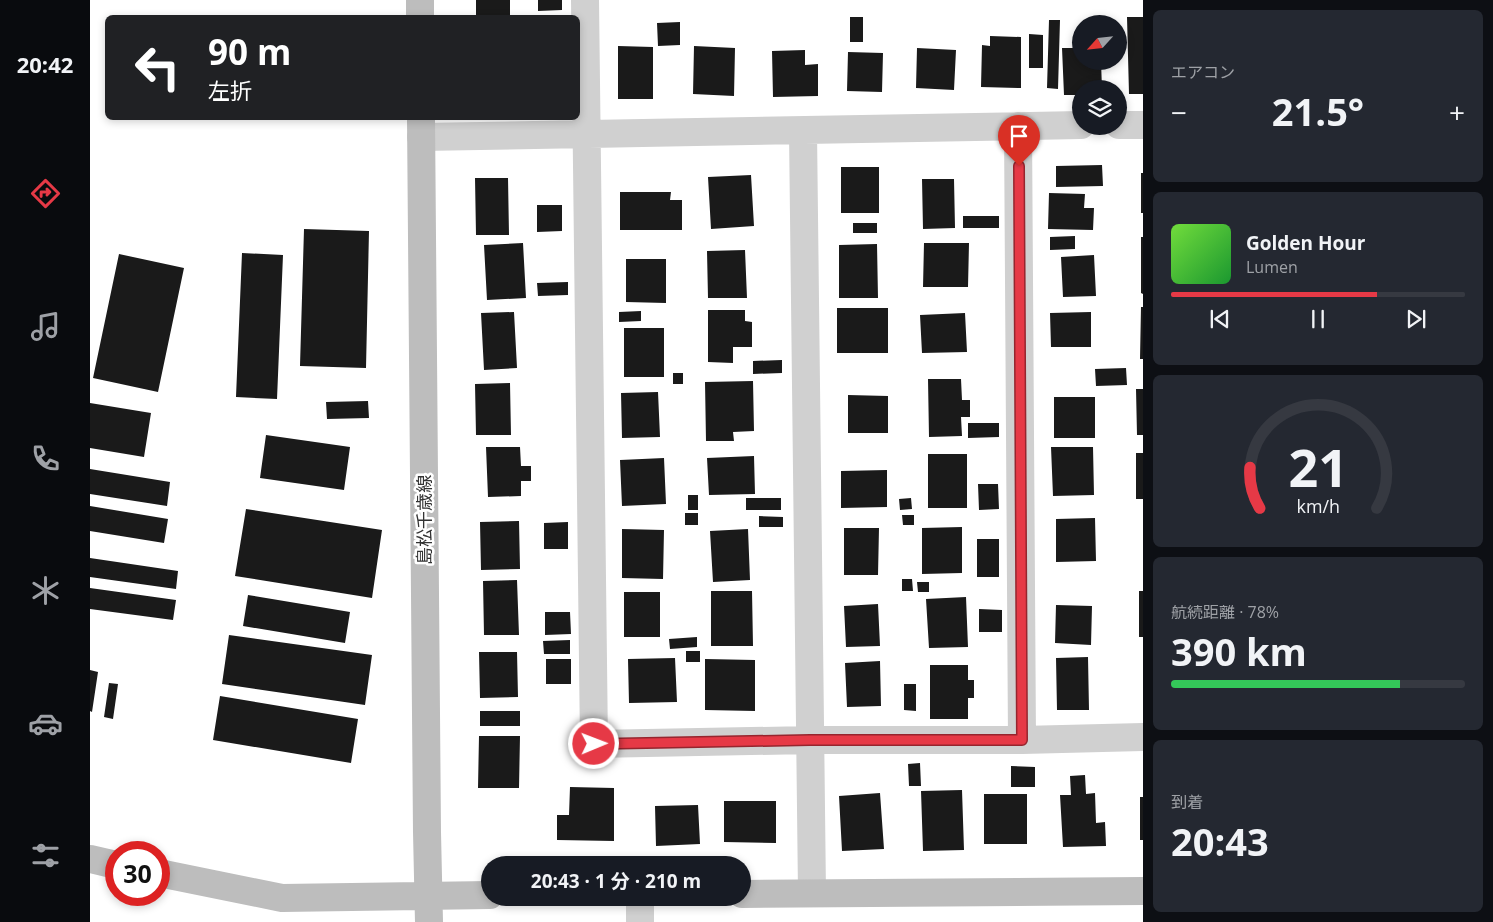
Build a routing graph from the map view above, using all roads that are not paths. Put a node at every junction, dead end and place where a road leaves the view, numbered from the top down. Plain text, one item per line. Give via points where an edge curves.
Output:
1 (420, 0) edge
2 (585, 0) edge
3 (420, 15) edge
4 (1072, 125) edge
5 (1127, 125) edge
6 (1143, 125) edge
7 (1018, 126) junction
8 (421, 127) edge
9 (803, 131) junction
10 (586, 133) junction
11 (1143, 737) edge
12 (810, 740) junction
13 (1022, 740) junction
14 (90, 859) edge
15 (105, 862) edge
16 (170, 875) edge
17 (1143, 891) edge
18 (812, 893) junction
19 (751, 894) edge
20 (481, 897) edge
21 (640, 906) edge
22 (430, 909) edge
23 (640, 922) edge

1 - 3 main road
2 - 10 street
4 - 7 street
5 - 6 street
7 - 9 street
7 - 13 street
8 - 10 street
8 - 22 main road, 島松千歳線
9 - 10 street
9 - 12 street
10 - 12 street via 594,744
11 - 13 street
12 - 13 street
12 - 18 street
14 - 15 main road
16 - 22 main road via 282,898
17 - 18 main road
18 - 19 main road
20 - 22 main road
21 - 23 street

